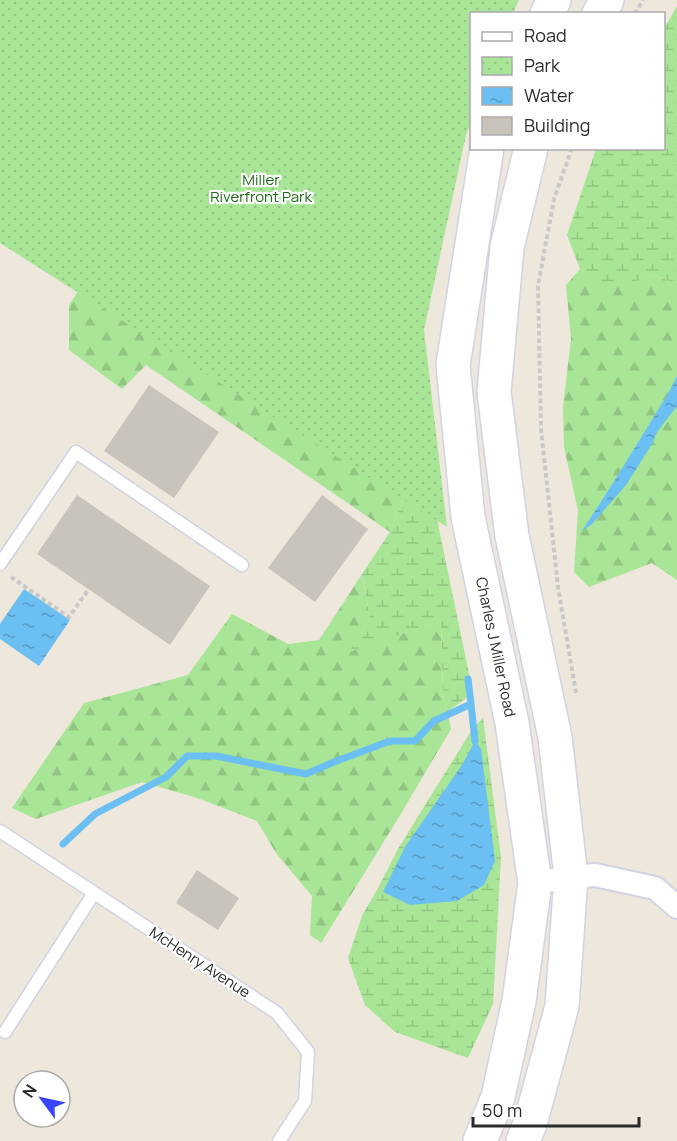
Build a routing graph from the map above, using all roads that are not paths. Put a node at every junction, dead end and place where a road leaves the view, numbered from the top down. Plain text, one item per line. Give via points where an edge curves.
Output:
1 (487, 150) edge
2 (531, 150) edge
3 (242, 565) dead end
4 (3, 569) edge
5 (0, 831) edge
6 (571, 877) junction
7 (535, 884) junction
8 (94, 893) junction
9 (677, 907) edge
10 (5, 1032) dead end
11 (279, 1141) edge
12 (480, 1141) edge
13 (523, 1141) edge

1 - 7 street, Charles J Miller Road via 453,365 468,517 512,723
2 - 6 street via 507,247 494,392 512,536 555,737
3 - 4 lane via 76,452
5 - 8 lane, McHenry Avenue
6 - 7 street
6 - 9 street via 595,875 656,888
6 - 13 street via 562,1006
7 - 12 street, Charles J Miller Road via 517,1012 498,1097
8 - 10 lane
8 - 11 lane, McHenry Avenue via 277,1013 308,1052 305,1101

